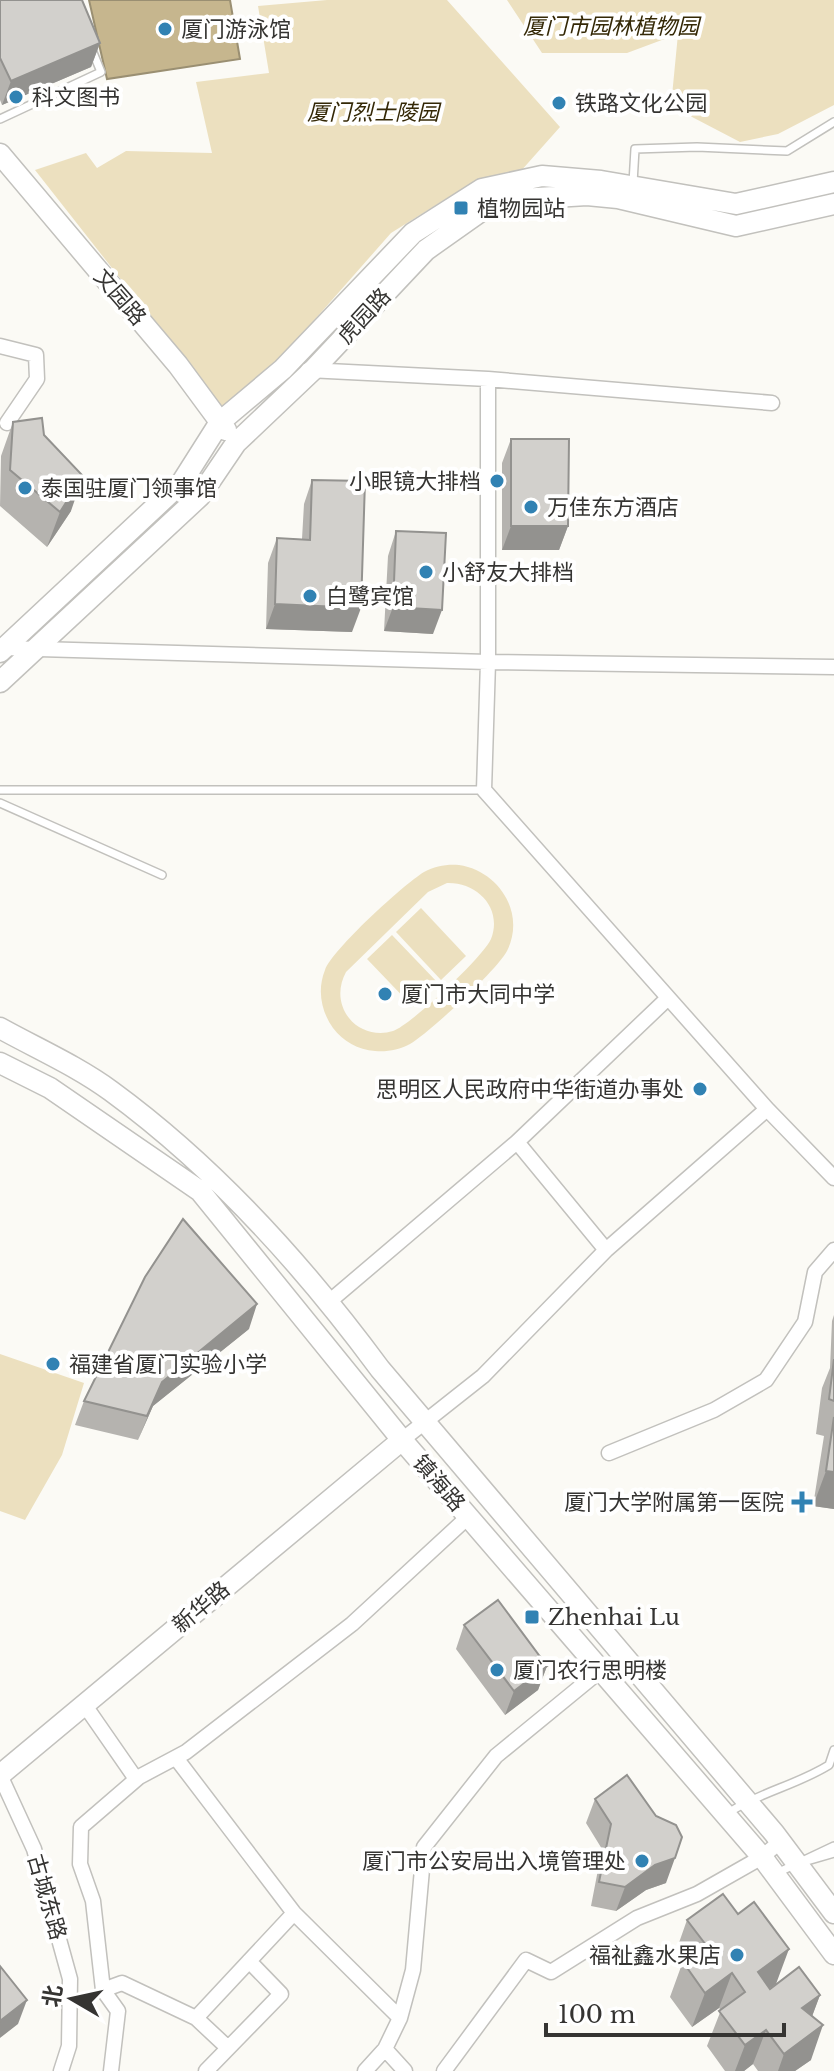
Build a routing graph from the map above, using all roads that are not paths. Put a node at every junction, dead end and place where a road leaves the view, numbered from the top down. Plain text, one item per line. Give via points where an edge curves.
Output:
1 (89, 43) edge
2 (0, 119) edge
3 (834, 122) edge
4 (0, 154) edge
5 (834, 182) edge
6 (633, 188) junction
7 (834, 204) edge
8 (0, 346) edge
9 (283, 369) junction
10 (313, 370) junction
11 (488, 379) junction
12 (772, 403) dead end
13 (220, 422) junction
14 (7, 423) dead end
15 (236, 443) junction
16 (34, 649) junction
17 (2, 650) edge
18 (488, 662) junction
19 (834, 667) edge
20 (0, 682) edge
21 (0, 790) edge
22 (484, 790) junction
23 (0, 803) edge
24 (162, 875) dead end
25 (668, 998) junction
26 (0, 1028) edge
27 (0, 1063) edge
28 (767, 1109) junction
29 (517, 1142) junction
30 (834, 1178) edge
31 (606, 1250) junction
32 (834, 1250) edge
33 (330, 1301) junction
34 (424, 1421) junction
35 (402, 1440) junction
36 (609, 1453) dead end
37 (468, 1517) junction
38 (601, 1670) junction
39 (84, 1704) junction
40 (834, 1750) edge
41 (176, 1758) junction
42 (0, 1775) edge
43 (136, 1779) junction
44 (746, 1801) junction
45 (726, 1815) junction
46 (781, 1841) junction
47 (834, 1846) edge
48 (834, 1853) edge
49 (762, 1857) junction
50 (797, 1862) junction
51 (775, 1874) junction
52 (294, 1913) junction
53 (834, 1913) edge
54 (834, 1954) edge
55 (249, 1961) junction
56 (103, 1990) junction
57 (196, 2018) junction
58 (400, 2018) junction
59 (228, 2048) junction
60 (385, 2049) junction
61 (61, 2071) edge
62 (111, 2071) edge
63 (206, 2071) edge
64 (365, 2071) edge
65 (405, 2071) edge
66 (444, 2071) edge

1 - 2 lane via 101,72
3 - 6 lane via 787,151 635,149
4 - 13 main road, 文园路
5 - 6 main road, 虎园路 via 736,204
6 - 9 main road, 虎园路 via 542,176 482,189 413,233
7 - 10 main road, 虎园路 via 736,226 587,195 521,199 481,211 426,250
8 - 14 street via 36,355 37,379
9 - 10 street
9 - 13 main road, 虎园路
10 - 11 street
10 - 15 main road, 虎园路
11 - 12 street
11 - 18 street
13 - 15 main road, 文园路
13 - 17 main road, 虎园路 via 182,482
15 - 16 main road, 虎园路 via 200,496
16 - 17 street
16 - 18 street
16 - 20 main road, 虎园路
18 - 19 street
18 - 22 street
21 - 22 lane
22 - 25 street
23 - 24 lane
25 - 28 street
25 - 29 street
26 - 33 main road, 镇海路 via 108,1089 191,1153
27 - 35 main road, 镇海路 via 50,1088 200,1191
28 - 30 street
28 - 31 street
29 - 31 street
29 - 33 street
31 - 34 street via 483,1376
32 - 36 street via 815,1272 805,1322 766,1380 714,1410
33 - 34 main road, 镇海路
34 - 35 street
34 - 44 main road, 镇海路
35 - 37 main road, 镇海路
35 - 39 main road, 新华路
37 - 38 main road, 镇海路
37 - 41 street via 352,1624
38 - 45 main road, 镇海路
38 - 58 street via 496,1756 424,1847 413,1970
39 - 42 main road, 新华路
39 - 43 street
40 - 44 lane via 829,1765 798,1784 766,1790
41 - 43 street
41 - 52 street
42 - 61 street, 古城东路 via 34,1849 70,1979 69,2046
43 - 56 street via 81,1827 80,1864 93,1901
44 - 45 lane
44 - 46 main road, 镇海路
45 - 49 main road, 镇海路
46 - 49 street
46 - 50 main road, 镇海路
47 - 50 lane
48 - 50 lane
49 - 51 main road, 镇海路
49 - 66 street via 697,1894 637,1918 551,1972 526,1960
50 - 51 lane
50 - 53 main road, 镇海路
51 - 54 main road, 镇海路
52 - 55 street
52 - 58 street
55 - 57 street
55 - 59 street via 281,1994
56 - 57 street via 122,1983
56 - 62 street via 118,2011
57 - 59 street
58 - 60 street
59 - 63 street
60 - 64 street
60 - 65 street

